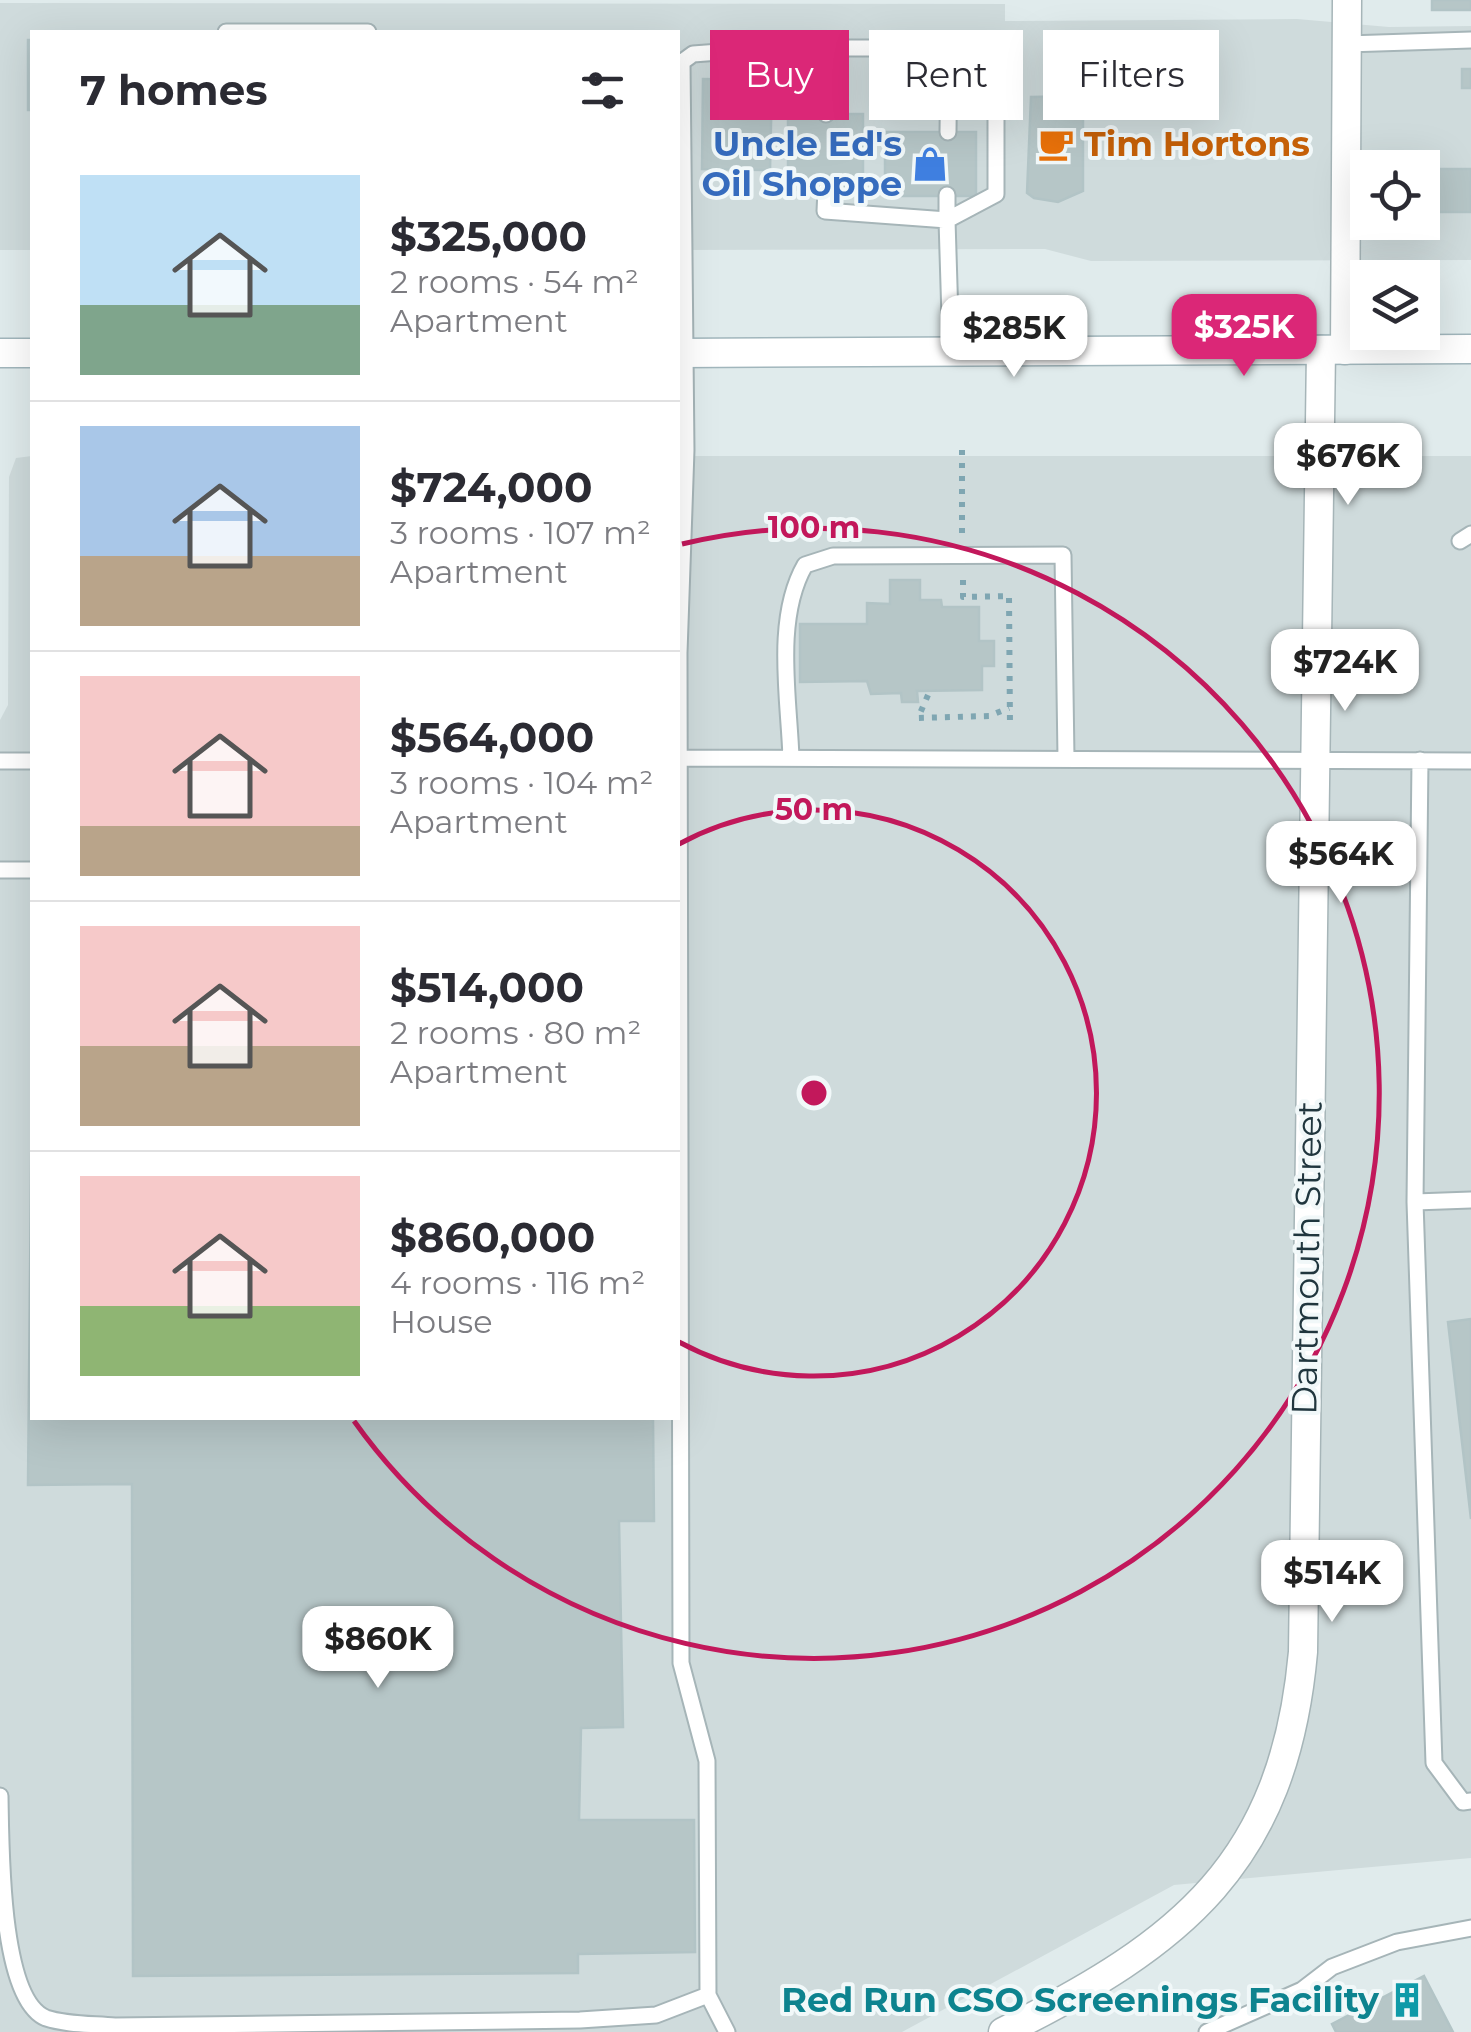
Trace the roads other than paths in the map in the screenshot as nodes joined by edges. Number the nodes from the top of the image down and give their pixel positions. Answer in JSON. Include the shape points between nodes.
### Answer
{"nodes":[{"id":1,"x":1347,"y":0,"type":"edge"},
{"id":2,"x":1471,"y":40,"type":"edge"},
{"id":3,"x":1347,"y":44,"type":"junction"},
{"id":4,"x":710,"y":53,"type":"edge"},
{"id":5,"x":948,"y":120,"type":"edge"},
{"id":6,"x":996,"y":120,"type":"edge"},
{"id":7,"x":948,"y":132,"type":"dead end"},
{"id":8,"x":826,"y":190,"type":"dead end"},
{"id":9,"x":947,"y":195,"type":"dead end"},
{"id":10,"x":947,"y":220,"type":"junction"},
{"id":11,"x":1471,"y":349,"type":"edge"},
{"id":12,"x":1333,"y":350,"type":"junction"},
{"id":13,"x":952,"y":351,"type":"junction"},
{"id":14,"x":0,"y":352,"type":"edge"},
{"id":15,"x":30,"y":353,"type":"edge"},
{"id":16,"x":681,"y":353,"type":"edge"},
{"id":17,"x":680,"y":603,"type":"edge"},
{"id":18,"x":680,"y":758,"type":"edge"},
{"id":19,"x":791,"y":758,"type":"junction"},
{"id":20,"x":1066,"y":758,"type":"junction"},
{"id":21,"x":0,"y":760,"type":"edge"},
{"id":22,"x":30,"y":760,"type":"edge"},
{"id":23,"x":1315,"y":760,"type":"junction"},
{"id":24,"x":1420,"y":760,"type":"junction"},
{"id":25,"x":1471,"y":761,"type":"edge"},
{"id":26,"x":0,"y":870,"type":"edge"},
{"id":27,"x":30,"y":870,"type":"edge"},
{"id":28,"x":1471,"y":1200,"type":"edge"},
{"id":29,"x":1416,"y":1202,"type":"junction"},
{"id":30,"x":680,"y":1265,"type":"edge"},
{"id":31,"x":0,"y":1796,"type":"edge"},
{"id":32,"x":1471,"y":1801,"type":"edge"},
{"id":33,"x":1471,"y":1928,"type":"edge"},
{"id":34,"x":708,"y":1994,"type":"junction"},
{"id":35,"x":727,"y":2032,"type":"edge"},
{"id":36,"x":1004,"y":2032,"type":"edge"},
{"id":37,"x":1207,"y":2032,"type":"edge"}],
"edges":[{"from":1,"to":3,"type":"street","name":"Dartmouth Street"},
{"from":2,"to":3,"type":"lane"},
{"from":3,"to":12,"type":"street","name":"Dartmouth Street"},
{"from":4,"to":16,"type":"lane","via":[[682,62]]},
{"from":5,"to":7,"type":"lane"},
{"from":6,"to":10,"type":"lane","via":[[996,194]]},
{"from":8,"to":10,"type":"lane","via":[[825,211]]},
{"from":9,"to":10,"type":"lane"},
{"from":10,"to":13,"type":"lane"},
{"from":11,"to":12,"type":"street"},
{"from":12,"to":13,"type":"street"},
{"from":12,"to":23,"type":"street","name":"Dartmouth Street"},
{"from":13,"to":16,"type":"street"},
{"from":14,"to":15,"type":"street"},
{"from":16,"to":17,"type":"lane","via":[[686,450]]},
{"from":18,"to":19,"type":"lane"},
{"from":19,"to":20,"type":"lane"},
{"from":19,"to":20,"type":"lane","via":[[788,622],[804,565],[833,556],[1063,555]]},
{"from":20,"to":23,"type":"lane"},
{"from":21,"to":22,"type":"lane"},
{"from":23,"to":24,"type":"lane"},
{"from":23,"to":36,"type":"street","name":"Dartmouth Street","via":[[1303,1652],[1294,1718],[1260,1817],[1197,1908],[1122,1969]]},
{"from":24,"to":25,"type":"lane"},
{"from":24,"to":29,"type":"lane"},
{"from":26,"to":27,"type":"lane"},
{"from":28,"to":29,"type":"lane"},
{"from":29,"to":32,"type":"lane","via":[[1434,1763],[1463,1802]]},
{"from":30,"to":34,"type":"lane","via":[[681,1662],[708,1762]]},
{"from":31,"to":34,"type":"lane","via":[[4,1959],[19,2001],[45,2018],[115,2026],[580,2020],[656,2015]]},
{"from":33,"to":37,"type":"lane","via":[[1396,1942],[1332,1967],[1302,1990]]},
{"from":34,"to":35,"type":"lane"}]}
